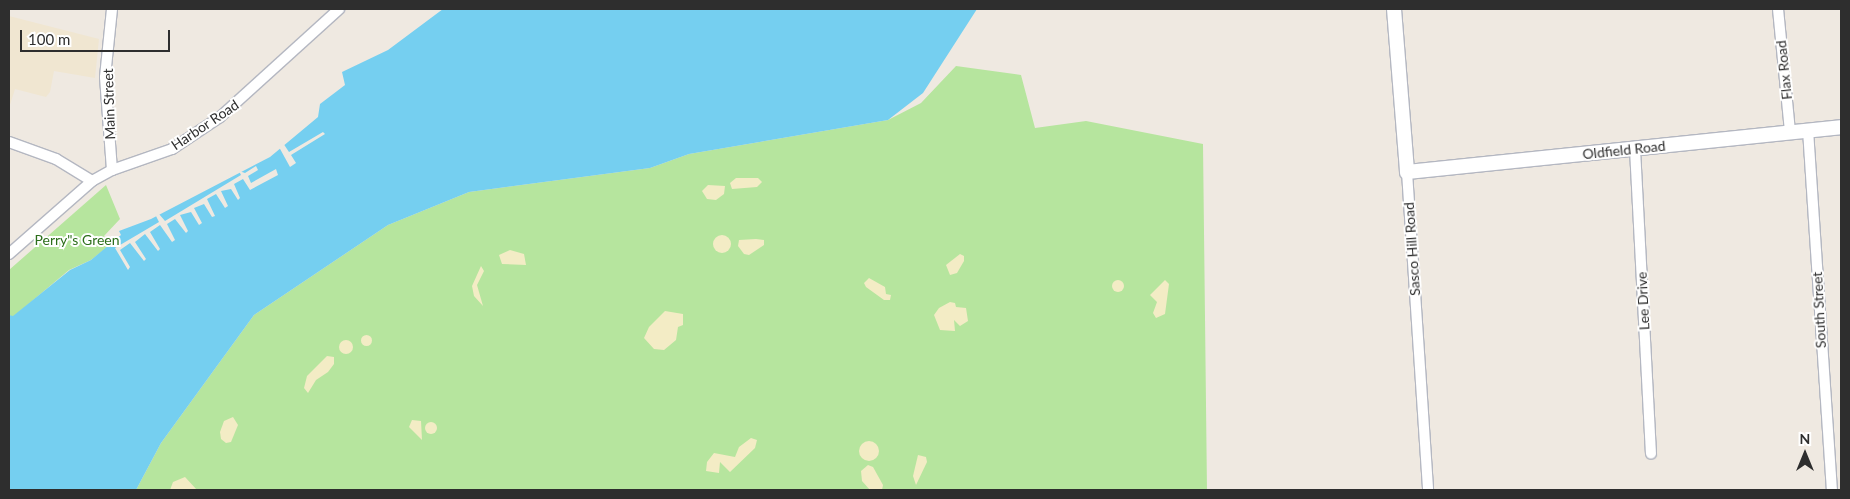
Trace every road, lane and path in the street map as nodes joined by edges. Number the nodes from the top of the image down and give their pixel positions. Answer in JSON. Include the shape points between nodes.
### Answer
{"nodes":[{"id":1,"x":112,"y":9,"type":"edge"},
{"id":2,"x":339,"y":9,"type":"edge"},
{"id":3,"x":1394,"y":9,"type":"edge"},
{"id":4,"x":1778,"y":9,"type":"edge"},
{"id":5,"x":1841,"y":127,"type":"edge"},
{"id":6,"x":1808,"y":130,"type":"junction"},
{"id":7,"x":1790,"y":132,"type":"junction"},
{"id":8,"x":9,"y":142,"type":"edge"},
{"id":9,"x":1635,"y":149,"type":"junction"},
{"id":10,"x":112,"y":170,"type":"junction"},
{"id":11,"x":1407,"y":172,"type":"junction"},
{"id":12,"x":92,"y":181,"type":"junction"},
{"id":13,"x":9,"y":254,"type":"edge"},
{"id":14,"x":1651,"y":454,"type":"dead end"},
{"id":15,"x":1428,"y":490,"type":"edge"},
{"id":16,"x":1832,"y":490,"type":"edge"}],
"edges":[{"from":1,"to":10,"type":"street","name":"Main Street","via":[[105,77]]},
{"from":2,"to":10,"type":"street","name":"Harbor Road","via":[[220,117],[172,149]]},
{"from":3,"to":11,"type":"street","name":"Sasco Hill Road"},
{"from":4,"to":7,"type":"street","name":"Flax Road"},
{"from":5,"to":6,"type":"street","name":"Oldfield Road"},
{"from":6,"to":7,"type":"street","name":"Oldfield Road"},
{"from":6,"to":16,"type":"street","name":"South Street"},
{"from":7,"to":9,"type":"street","name":"Oldfield Road"},
{"from":8,"to":12,"type":"street","via":[[56,159]]},
{"from":9,"to":11,"type":"street","name":"Oldfield Road"},
{"from":9,"to":14,"type":"street","name":"Lee Drive"},
{"from":10,"to":12,"type":"street","name":"Harbor Road"},
{"from":11,"to":15,"type":"street","name":"Sasco Hill Road"},
{"from":12,"to":13,"type":"street","name":"Harbor Road"}]}
